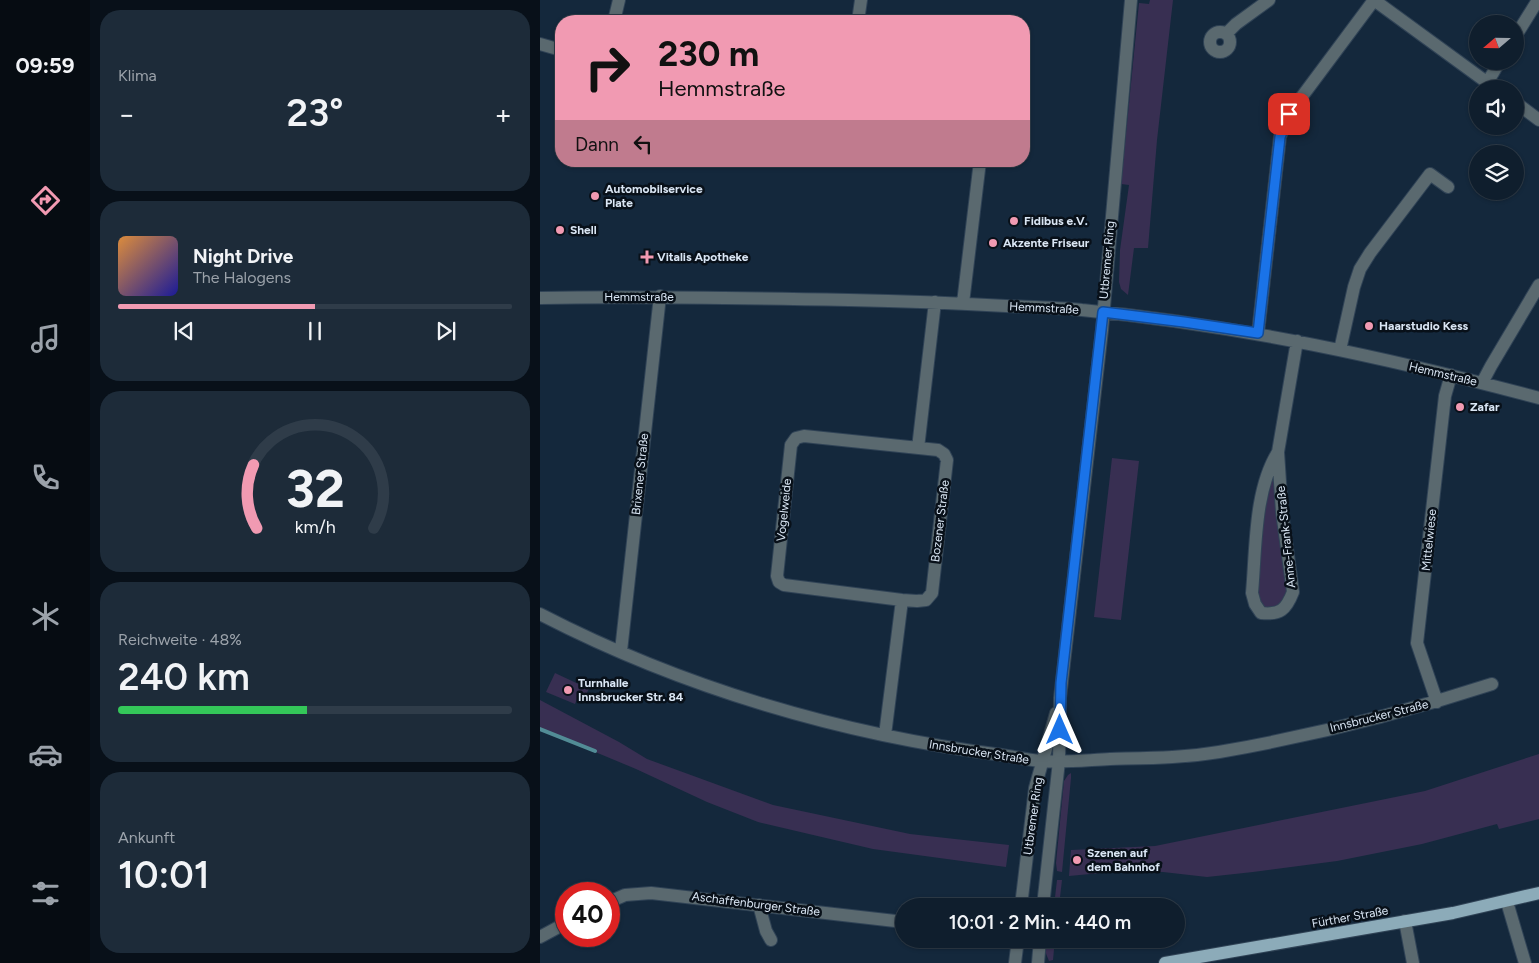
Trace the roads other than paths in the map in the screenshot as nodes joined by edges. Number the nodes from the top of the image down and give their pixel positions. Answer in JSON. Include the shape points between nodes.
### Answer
{"nodes":[{"id":1,"x":620,"y":0,"type":"edge"},
{"id":2,"x":861,"y":0,"type":"edge"},
{"id":3,"x":1131,"y":0,"type":"edge"},
{"id":4,"x":1268,"y":0,"type":"edge"},
{"id":5,"x":1374,"y":0,"type":"edge"},
{"id":6,"x":1538,"y":0,"type":"edge"},
{"id":7,"x":616,"y":15,"type":"edge"},
{"id":8,"x":859,"y":15,"type":"edge"},
{"id":9,"x":1524,"y":23,"type":"edge"},
{"id":10,"x":1226,"y":34,"type":"dead end"},
{"id":11,"x":540,"y":44,"type":"edge"},
{"id":12,"x":555,"y":48,"type":"edge"},
{"id":13,"x":1484,"y":80,"type":"edge"},
{"id":14,"x":1524,"y":109,"type":"edge"},
{"id":15,"x":1539,"y":120,"type":"edge"},
{"id":16,"x":979,"y":167,"type":"edge"},
{"id":17,"x":1448,"y":187,"type":"dead end"},
{"id":18,"x":1539,"y":285,"type":"edge"},
{"id":19,"x":660,"y":296,"type":"junction"},
{"id":20,"x":540,"y":298,"type":"edge"},
{"id":21,"x":935,"y":302,"type":"junction"},
{"id":22,"x":963,"y":303,"type":"junction"},
{"id":23,"x":1103,"y":312,"type":"junction"},
{"id":24,"x":1258,"y":333,"type":"junction"},
{"id":25,"x":1297,"y":340,"type":"junction"},
{"id":26,"x":1340,"y":350,"type":"junction"},
{"id":27,"x":1451,"y":375,"type":"junction"},
{"id":28,"x":1482,"y":383,"type":"junction"},
{"id":29,"x":1539,"y":398,"type":"edge"},
{"id":30,"x":918,"y":448,"type":"junction"},
{"id":31,"x":1278,"y":452,"type":"junction"},
{"id":32,"x":902,"y":600,"type":"junction"},
{"id":33,"x":540,"y":614,"type":"edge"},
{"id":34,"x":621,"y":652,"type":"junction"},
{"id":35,"x":1492,"y":684,"type":"dead end"},
{"id":36,"x":1060,"y":698,"type":"junction"},
{"id":37,"x":1437,"y":702,"type":"junction"},
{"id":38,"x":885,"y":735,"type":"junction"},
{"id":39,"x":1059,"y":761,"type":"junction"},
{"id":40,"x":1042,"y":762,"type":"junction"},
{"id":41,"x":1539,"y":893,"type":"edge"},
{"id":42,"x":620,"y":897,"type":"edge"},
{"id":43,"x":1022,"y":898,"type":"edge"},
{"id":44,"x":1044,"y":898,"type":"edge"},
{"id":45,"x":1507,"y":902,"type":"junction"},
{"id":46,"x":758,"y":905,"type":"junction"},
{"id":47,"x":895,"y":921,"type":"edge"},
{"id":48,"x":1405,"y":921,"type":"junction"},
{"id":49,"x":555,"y":929,"type":"edge"},
{"id":50,"x":540,"y":937,"type":"edge"},
{"id":51,"x":771,"y":940,"type":"dead end"},
{"id":52,"x":1017,"y":948,"type":"edge"},
{"id":53,"x":1039,"y":948,"type":"edge"},
{"id":54,"x":1015,"y":963,"type":"edge"},
{"id":55,"x":1038,"y":963,"type":"edge"},
{"id":56,"x":1165,"y":963,"type":"edge"},
{"id":57,"x":1413,"y":963,"type":"edge"},
{"id":58,"x":1525,"y":963,"type":"edge"}],
"edges":[{"from":1,"to":7,"type":"street"},
{"from":2,"to":8,"type":"street"},
{"from":3,"to":23,"type":"street","name":"Utbremer Ring"},
{"from":4,"to":10,"type":"street"},
{"from":5,"to":13,"type":"street"},
{"from":5,"to":24,"type":"street","via":[[1289,114],[1280,137]]},
{"from":6,"to":9,"type":"street"},
{"from":11,"to":12,"type":"street"},
{"from":14,"to":15,"type":"street"},
{"from":16,"to":22,"type":"street"},
{"from":17,"to":26,"type":"street","via":[[1430,174],[1370,253],[1354,287]]},
{"from":18,"to":28,"type":"street"},
{"from":19,"to":20,"type":"street","name":"Hemmstraße"},
{"from":19,"to":21,"type":"street","name":"Hemmstraße"},
{"from":19,"to":34,"type":"street","name":"Brixener Straße"},
{"from":21,"to":22,"type":"street","name":"Hemmstraße"},
{"from":21,"to":30,"type":"street"},
{"from":22,"to":23,"type":"street","name":"Hemmstraße"},
{"from":23,"to":24,"type":"street","name":"Hemmstraße"},
{"from":23,"to":36,"type":"street","name":"Utbremer Ring"},
{"from":24,"to":25,"type":"street","name":"Hemmstraße"},
{"from":25,"to":26,"type":"street","name":"Hemmstraße"},
{"from":25,"to":31,"type":"street","name":"Anne-Frank-Straße"},
{"from":26,"to":27,"type":"street","name":"Hemmstraße"},
{"from":27,"to":28,"type":"street","name":"Hemmstraße"},
{"from":27,"to":37,"type":"street","name":"Mittelwiese","via":[[1445,396],[1418,643]]},
{"from":28,"to":29,"type":"street","name":"Hemmstraße"},
{"from":30,"to":32,"type":"street","name":"Bozener Straße","via":[[938,450],[948,460],[932,593],[926,600]]},
{"from":30,"to":32,"type":"street","name":"Vogelweide","via":[[804,436],[796,438],[791,445],[777,576],[784,585]]},
{"from":31,"to":31,"type":"street","name":"Anne-Frank-Straße","via":[[1265,479],[1252,593],[1261,613],[1272,614],[1282,611],[1293,592]]},
{"from":32,"to":38,"type":"street"},
{"from":33,"to":34,"type":"street","name":"Innsbrucker Straße"},
{"from":34,"to":38,"type":"street","name":"Innsbrucker Straße","via":[[755,701]]},
{"from":35,"to":37,"type":"street","name":"Innsbrucker Straße"},
{"from":36,"to":39,"type":"street","name":"Utbremer Ring"},
{"from":36,"to":40,"type":"street","name":"Utbremer Ring"},
{"from":37,"to":39,"type":"street","name":"Innsbrucker Straße","via":[[1217,752]]},
{"from":38,"to":40,"type":"street","name":"Innsbrucker Straße"},
{"from":39,"to":40,"type":"street","name":"Innsbrucker Straße"},
{"from":39,"to":44,"type":"street","name":"Utbremer Ring"},
{"from":40,"to":43,"type":"street","name":"Utbremer Ring","via":[[1035,788]]},
{"from":41,"to":45,"type":"main road","name":"Fürther Straße"},
{"from":42,"to":46,"type":"street","name":"Aschaffenburger Straße","via":[[651,893]]},
{"from":45,"to":48,"type":"main road","name":"Fürther Straße"},
{"from":45,"to":58,"type":"street"},
{"from":46,"to":47,"type":"street","name":"Aschaffenburger Straße"},
{"from":46,"to":51,"type":"street"},
{"from":48,"to":56,"type":"main road","name":"Fürther Straße"},
{"from":48,"to":57,"type":"street"},
{"from":49,"to":50,"type":"street"},
{"from":52,"to":54,"type":"street"},
{"from":53,"to":55,"type":"street"}]}
